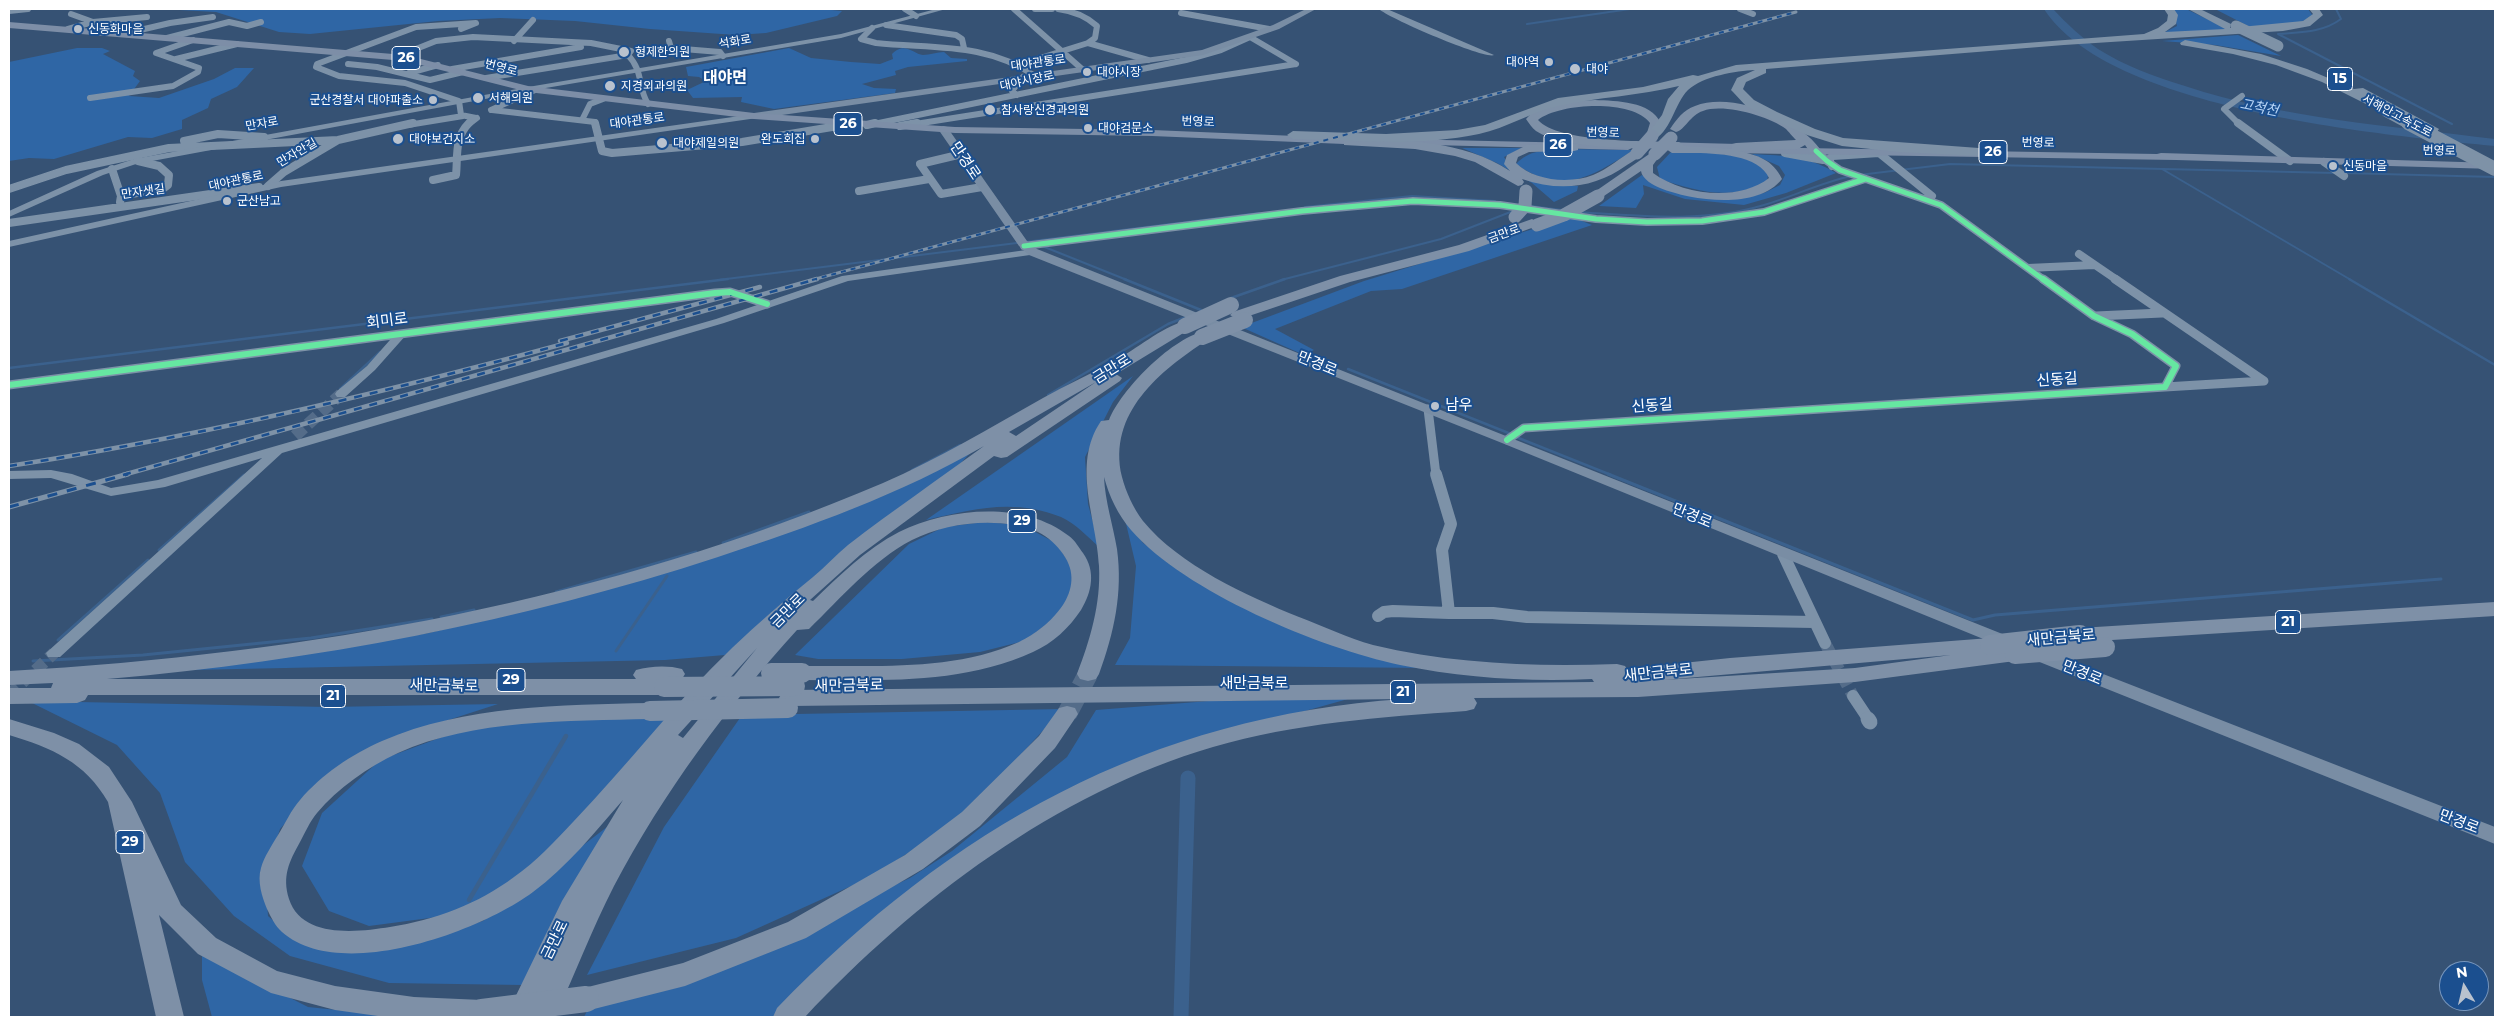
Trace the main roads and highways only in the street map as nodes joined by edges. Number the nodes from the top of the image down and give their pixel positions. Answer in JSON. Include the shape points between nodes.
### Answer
{"nodes":[{"id":1,"x":1304,"y":9,"type":"edge"},
{"id":2,"x":1312,"y":9,"type":"edge"},
{"id":3,"x":2170,"y":9,"type":"edge"},
{"id":4,"x":2193,"y":9,"type":"edge"},
{"id":5,"x":2202,"y":9,"type":"edge"},
{"id":6,"x":2206,"y":9,"type":"edge"},
{"id":7,"x":2314,"y":9,"type":"edge"},
{"id":8,"x":2320,"y":9,"type":"edge"},
{"id":9,"x":9,"y":24,"type":"edge"},
{"id":10,"x":2232,"y":26,"type":"junction"},
{"id":11,"x":1269,"y":29,"type":"junction"},
{"id":12,"x":2123,"y":40,"type":"junction"},
{"id":13,"x":2282,"y":50,"type":"junction"},
{"id":14,"x":1799,"y":64,"type":"junction"},
{"id":15,"x":2370,"y":102,"type":"junction"},
{"id":16,"x":806,"y":109,"type":"junction"},
{"id":17,"x":754,"y":116,"type":"junction"},
{"id":18,"x":1771,"y":117,"type":"junction"},
{"id":19,"x":798,"y":120,"type":"junction"},
{"id":20,"x":943,"y":128,"type":"junction"},
{"id":21,"x":1292,"y":135,"type":"junction"},
{"id":22,"x":1669,"y":139,"type":"junction"},
{"id":23,"x":1348,"y":142,"type":"junction"},
{"id":24,"x":1605,"y":147,"type":"junction"},
{"id":25,"x":1723,"y":147,"type":"junction"},
{"id":26,"x":1815,"y":150,"type":"junction"},
{"id":27,"x":2001,"y":152,"type":"junction"},
{"id":28,"x":1647,"y":154,"type":"junction"},
{"id":29,"x":2172,"y":158,"type":"junction"},
{"id":30,"x":2495,"y":162,"type":"edge"},
{"id":31,"x":2495,"y":167,"type":"edge"},
{"id":32,"x":1588,"y":195,"type":"junction"},
{"id":33,"x":1524,"y":216,"type":"junction"},
{"id":34,"x":1445,"y":245,"type":"joint"},
{"id":35,"x":1238,"y":313,"type":"junction"},
{"id":36,"x":1193,"y":325,"type":"junction"},
{"id":37,"x":1177,"y":352,"type":"junction"},
{"id":38,"x":1117,"y":366,"type":"junction"},
{"id":39,"x":815,"y":585,"type":"junction"},
{"id":40,"x":2495,"y":609,"type":"edge"},
{"id":41,"x":2495,"y":622,"type":"edge"},
{"id":42,"x":2080,"y":636,"type":"joint"},
{"id":43,"x":2106,"y":647,"type":"joint"},
{"id":44,"x":2015,"y":654,"type":"joint"},
{"id":45,"x":1730,"y":665,"type":"junction"},
{"id":46,"x":1088,"y":674,"type":"tunnel mouth"},
{"id":47,"x":9,"y":678,"type":"edge"},
{"id":48,"x":348,"y":685,"type":"joint"},
{"id":49,"x":9,"y":687,"type":"edge"},
{"id":50,"x":1638,"y":689,"type":"junction"},
{"id":51,"x":794,"y":691,"type":"junction"},
{"id":52,"x":661,"y":693,"type":"junction"},
{"id":53,"x":9,"y":696,"type":"edge"},
{"id":54,"x":1068,"y":714,"type":"tunnel mouth"},
{"id":55,"x":9,"y":727,"type":"edge"},
{"id":56,"x":697,"y":736,"type":"junction"},
{"id":57,"x":120,"y":802,"type":"junction"},
{"id":58,"x":2495,"y":836,"type":"edge"},
{"id":59,"x":586,"y":999,"type":"joint"},
{"id":60,"x":170,"y":1017,"type":"edge"},
{"id":61,"x":519,"y":1017,"type":"edge"},
{"id":62,"x":540,"y":1017,"type":"edge"},
{"id":63,"x":787,"y":1017,"type":"edge"}],
"edges":[{"from":1,"to":11,"type":"main road","name":"대야관통로"},
{"from":2,"to":11,"type":"main road","name":"대야관통로"},
{"from":3,"to":12,"type":"highway","via":[[2173,19],[2166,28]]},
{"from":4,"to":10,"type":"highway","name":"서해안고속도로","number":"15"},
{"from":5,"to":10,"type":"highway","name":"서해안고속도로","number":"15"},
{"from":6,"to":10,"type":"highway"},
{"from":7,"to":12,"type":"highway","via":[[2318,15],[2314,20],[2289,27]]},
{"from":8,"to":12,"type":"highway","via":[[2324,15],[2322,20],[2303,27]]},
{"from":9,"to":17,"type":"main road","name":"번영로","number":"26","via":[[237,44],[347,59],[400,57],[532,89]]},
{"from":10,"to":13,"type":"highway","name":"서해안고속도로","number":"15"},
{"from":11,"to":16,"type":"main road","name":"대야관통로","via":[[1210,50]]},
{"from":12,"to":14,"type":"highway"},
{"from":12,"to":15,"type":"highway","via":[[2185,43],[2253,55],[2301,70]]},
{"from":13,"to":15,"type":"highway","name":"서해안고속도로","number":"15"},
{"from":13,"to":30,"type":"highway","name":"서해안고속도로","number":"15"},
{"from":14,"to":21,"type":"highway","via":[[1734,67],[1663,87],[1556,103],[1496,126],[1457,134]]},
{"from":14,"to":22,"type":"highway","via":[[1724,75],[1700,84],[1682,103]]},
{"from":14,"to":22,"type":"highway","via":[[1736,68],[1714,73],[1685,86],[1674,99],[1668,116]]},
{"from":14,"to":27,"type":"highway","via":[[1753,74],[1741,80],[1737,90],[1744,99],[1765,111],[1842,142]]},
{"from":15,"to":31,"type":"highway","name":"서해안고속도로","number":"15","bridge":true},
{"from":16,"to":17,"type":"main road","name":"대야관통로"},
{"from":16,"to":19,"type":"main road","via":[[793,116]]},
{"from":17,"to":19,"type":"main road","name":"번영로","number":"26"},
{"from":18,"to":22,"type":"highway","via":[[1736,107],[1711,106],[1689,113]]},
{"from":18,"to":25,"type":"highway","via":[[1800,136],[1801,144]]},
{"from":18,"to":26,"type":"highway","via":[[1803,136]]},
{"from":19,"to":20,"type":"main road","name":"번영로","number":"26"},
{"from":20,"to":21,"type":"main road","name":"번영로","number":"26"},
{"from":20,"to":23,"type":"main road","name":"번영로","number":"26"},
{"from":20,"to":36,"type":"main road","name":"만경로","via":[[982,187],[1029,245]]},
{"from":21,"to":22,"type":"main road","name":"번영로","number":"26"},
{"from":22,"to":22,"type":"highway","via":[[1566,138],[1543,131],[1532,118],[1547,109],[1570,104],[1620,106],[1642,111],[1653,118],[1655,125]]},
{"from":22,"to":24,"type":"main road","name":"번영로","number":"26"},
{"from":22,"to":25,"type":"main road","name":"번영로","number":"26"},
{"from":22,"to":26,"type":"main road","name":"번영로","number":"26"},
{"from":22,"to":28,"type":"highway","bridge":true},
{"from":22,"to":28,"type":"highway","name":"금만로","bridge":true},
{"from":22,"to":28,"type":"highway","via":[[1694,150],[1757,159],[1775,172],[1776,179],[1765,188],[1744,194],[1723,196],[1686,192],[1658,183],[1647,174]]},
{"from":23,"to":24,"type":"main road","name":"번영로","number":"26"},
{"from":23,"to":33,"type":"highway","bridge":true,"via":[[1426,145],[1457,151],[1502,170],[1522,185],[1528,200]]},
{"from":24,"to":28,"type":"highway","via":[[1527,149],[1513,155],[1510,164],[1535,179],[1578,182],[1599,177]]},
{"from":25,"to":26,"type":"main road","name":"번영로","number":"26"},
{"from":26,"to":27,"type":"main road","name":"번영로","number":"26"},
{"from":26,"to":29,"type":"main road","name":"번영로","number":"26"},
{"from":27,"to":29,"type":"main road","name":"번영로","number":"26"},
{"from":28,"to":32,"type":"highway"},
{"from":28,"to":32,"type":"highway","name":"금만로","via":[[1616,171]]},
{"from":29,"to":31,"type":"main road","name":"번영로","number":"26","via":[[2328,165]]},
{"from":32,"to":33,"type":"highway","name":"금만로"},
{"from":32,"to":33,"type":"highway","bridge":true,"via":[[1564,215]]},
{"from":33,"to":34,"type":"highway"},
{"from":33,"to":35,"type":"highway","via":[[1464,248],[1345,279]]},
{"from":34,"to":35,"type":"highway","via":[[1270,290]]},
{"from":35,"to":36,"type":"highway","bridge":true},
{"from":35,"to":36,"type":"highway","bridge":true},
{"from":36,"to":37,"type":"highway"},
{"from":36,"to":38,"type":"highway","name":"금만로"},
{"from":36,"to":56,"type":"highway","name":"금만로","via":[[1036,429],[870,548],[808,605],[764,652]]},
{"from":36,"to":58,"type":"main road","name":"만경로","via":[[1511,437],[1784,554]]},
{"from":37,"to":45,"type":"highway","via":[[1128,401],[1115,425],[1112,474],[1123,504],[1145,535],[1190,569],[1278,617],[1369,650],[1462,669],[1557,674]]},
{"from":37,"to":46,"type":"highway","via":[[1131,390],[1113,413],[1100,438],[1094,462],[1095,485],[1109,564],[1108,612]]},
{"from":38,"to":39,"type":"highway","name":"금만로","via":[[1018,430],[949,480],[853,551]]},
{"from":38,"to":47,"type":"highway","via":[[1076,385],[922,471],[749,540],[628,578],[488,615],[344,644],[228,662]]},
{"from":39,"to":52,"type":"highway","via":[[728,664],[556,856],[510,894],[476,913],[438,928],[361,943],[314,938],[290,923],[276,900],[273,870],[287,838],[308,808],[328,788],[367,759],[408,739],[474,722]]},
{"from":39,"to":61,"type":"highway","name":"금만로","via":[[776,622],[669,748],[596,863],[564,921]]},
{"from":40,"to":42,"type":"highway","name":"새만금북로","number":"21"},
{"from":41,"to":43,"type":"highway","name":"새만금북로","number":"21"},
{"from":42,"to":45,"type":"highway","name":"새만금북로","number":"21","bridge":true},
{"from":43,"to":44,"type":"highway","name":"새만금북로","number":"21","bridge":true},
{"from":44,"to":50,"type":"highway","name":"새만금북로","number":"21","via":[[1855,675]]},
{"from":45,"to":51,"type":"highway","name":"새만금북로","number":"21","via":[[1566,683]]},
{"from":48,"to":49,"type":"highway","name":"새만금북로","number":"21"},
{"from":48,"to":52,"type":"highway","name":"새만금북로","number":"21"},
{"from":50,"to":51,"type":"highway","name":"새만금북로","number":"21","via":[[1181,694],[982,705]]},
{"from":50,"to":63,"type":"highway","via":[[1306,718],[1202,742],[1119,774],[1046,810],[970,857],[912,899],[824,975]]},
{"from":51,"to":52,"type":"highway","bridge":true},
{"from":51,"to":52,"type":"highway","number":"29","bridge":true},
{"from":51,"to":56,"type":"highway","number":"29","via":[[896,671],[976,662],[1026,647],[1059,626],[1072,610],[1082,580],[1073,551],[1061,539],[1028,522],[982,518],[958,520],[930,526],[907,536],[862,566]]},
{"from":52,"to":53,"type":"highway","name":"새만금북로","number":"21"},
{"from":54,"to":59,"type":"highway","via":[[1047,742],[971,819],[914,862],[797,930],[685,974]]},
{"from":55,"to":57,"type":"highway","number":"29","via":[[40,736],[70,750],[100,771]]},
{"from":56,"to":62,"type":"highway","name":"금만로","number":"29","via":[[648,806],[605,882],[566,956]]},
{"from":57,"to":59,"type":"highway","bridge":true,"via":[[171,912],[207,946],[271,981],[335,998],[414,1009],[482,1012]]},
{"from":57,"to":60,"type":"highway","number":"29"}]}
